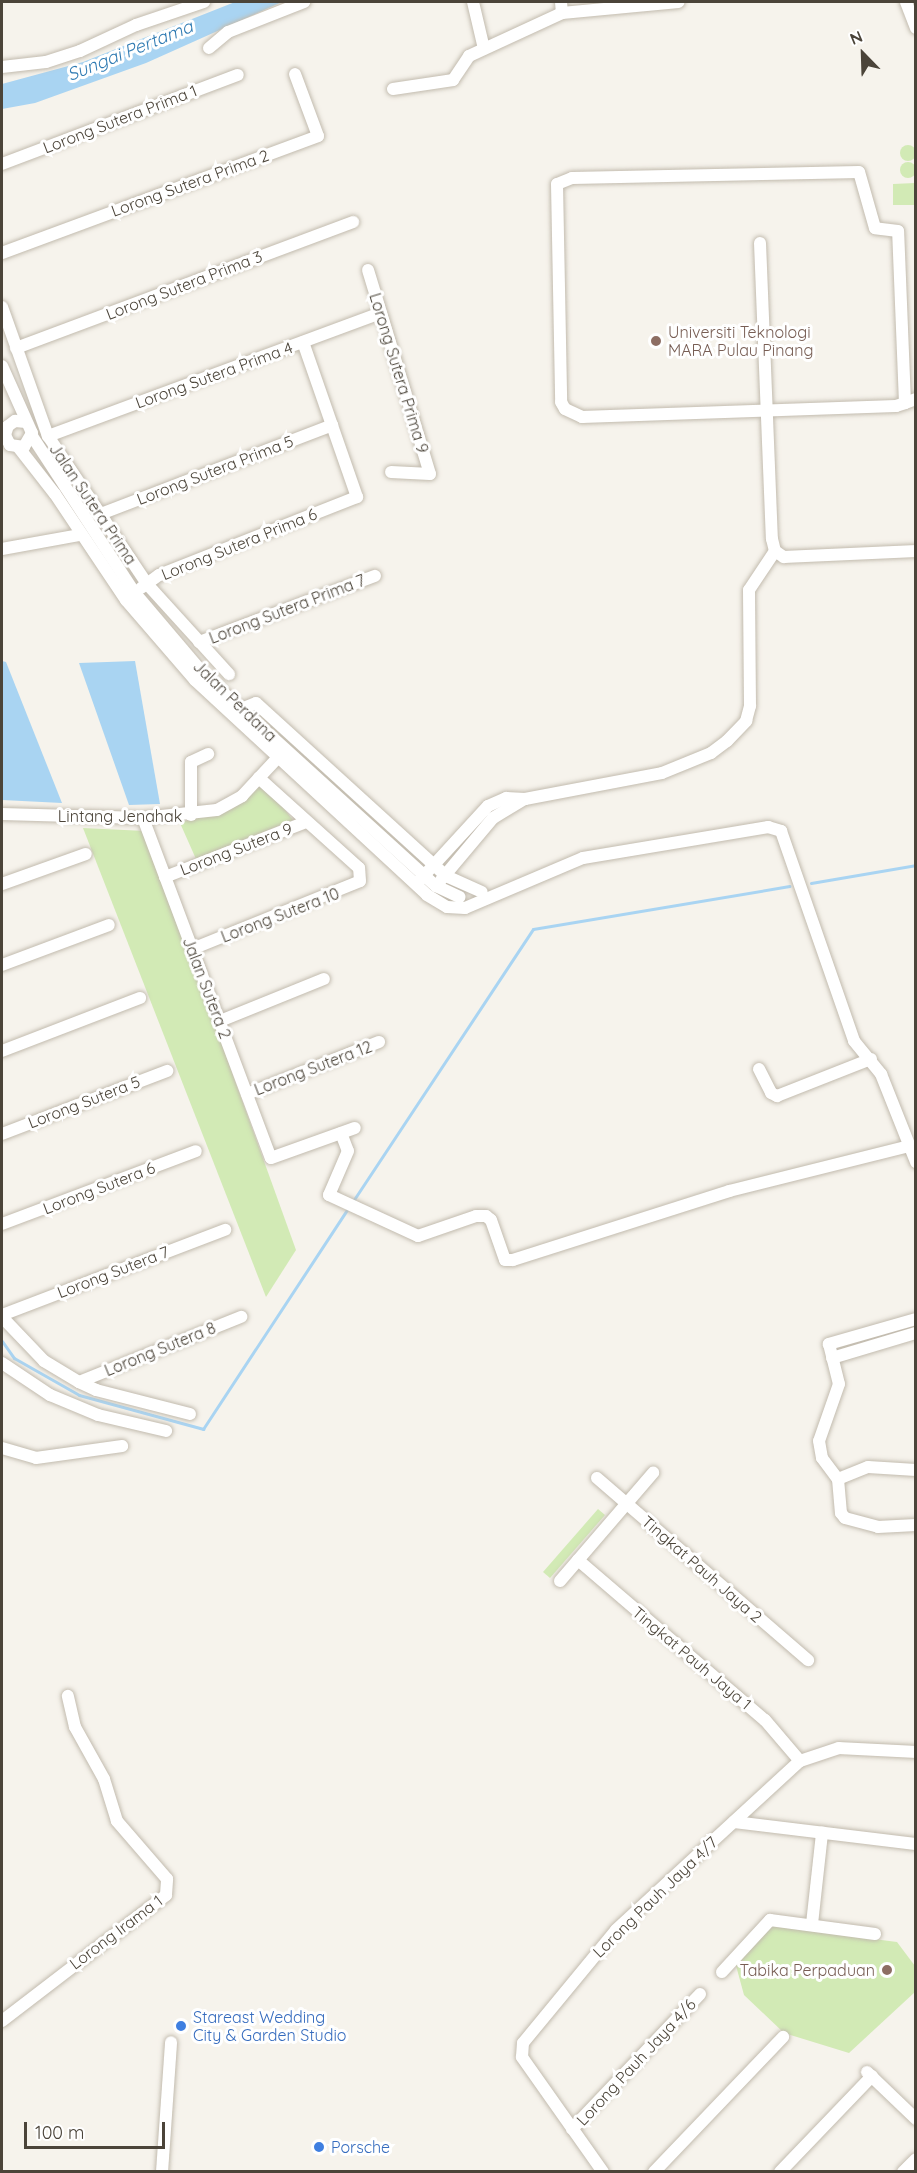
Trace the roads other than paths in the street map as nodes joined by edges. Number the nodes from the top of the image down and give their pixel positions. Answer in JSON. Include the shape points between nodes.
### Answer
{"nodes":[{"id":1,"x":204,"y":2,"type":"edge"},
{"id":2,"x":304,"y":2,"type":"edge"},
{"id":3,"x":473,"y":2,"type":"edge"},
{"id":4,"x":678,"y":2,"type":"edge"},
{"id":5,"x":906,"y":2,"type":"edge"},
{"id":6,"x":562,"y":7,"type":"edge"},
{"id":7,"x":915,"y":28,"type":"edge"},
{"id":8,"x":209,"y":48,"type":"dead end"},
{"id":9,"x":484,"y":49,"type":"junction"},
{"id":10,"x":2,"y":68,"type":"edge"},
{"id":11,"x":295,"y":74,"type":"dead end"},
{"id":12,"x":238,"y":75,"type":"dead end"},
{"id":13,"x":393,"y":89,"type":"dead end"},
{"id":14,"x":2,"y":164,"type":"edge"},
{"id":15,"x":353,"y":222,"type":"dead end"},
{"id":16,"x":760,"y":243,"type":"dead end"},
{"id":17,"x":2,"y":254,"type":"edge"},
{"id":18,"x":368,"y":270,"type":"dead end"},
{"id":19,"x":2,"y":307,"type":"edge"},
{"id":20,"x":380,"y":313,"type":"junction"},
{"id":21,"x":303,"y":342,"type":"junction"},
{"id":22,"x":16,"y":348,"type":"junction"},
{"id":23,"x":2,"y":366,"type":"edge"},
{"id":24,"x":9,"y":389,"type":"junction"},
{"id":25,"x":910,"y":401,"type":"edge"},
{"id":26,"x":767,"y":410,"type":"junction"},
{"id":27,"x":26,"y":422,"type":"junction"},
{"id":28,"x":332,"y":425,"type":"junction"},
{"id":29,"x":32,"y":436,"type":"junction"},
{"id":30,"x":48,"y":436,"type":"junction"},
{"id":31,"x":8,"y":439,"type":"edge"},
{"id":32,"x":391,"y":472,"type":"dead end"},
{"id":33,"x":98,"y":515,"type":"junction"},
{"id":34,"x":79,"y":535,"type":"junction"},
{"id":35,"x":2,"y":549,"type":"edge"},
{"id":36,"x":775,"y":550,"type":"junction"},
{"id":37,"x":915,"y":551,"type":"edge"},
{"id":38,"x":375,"y":576,"type":"dead end"},
{"id":39,"x":147,"y":584,"type":"junction"},
{"id":40,"x":130,"y":596,"type":"junction"},
{"id":41,"x":199,"y":642,"type":"junction"},
{"id":42,"x":229,"y":674,"type":"dead end"},
{"id":43,"x":241,"y":709,"type":"junction"},
{"id":44,"x":281,"y":753,"type":"junction"},
{"id":45,"x":208,"y":754,"type":"dead end"},
{"id":46,"x":259,"y":778,"type":"junction"},
{"id":47,"x":525,"y":799,"type":"junction"},
{"id":48,"x":2,"y":814,"type":"edge"},
{"id":49,"x":191,"y":815,"type":"junction"},
{"id":50,"x":143,"y":818,"type":"junction"},
{"id":51,"x":306,"y":822,"type":"junction"},
{"id":52,"x":86,"y":854,"type":"dead end"},
{"id":53,"x":435,"y":866,"type":"junction"},
{"id":54,"x":446,"y":876,"type":"junction"},
{"id":55,"x":165,"y":877,"type":"junction"},
{"id":56,"x":421,"y":880,"type":"junction"},
{"id":57,"x":2,"y":884,"type":"edge"},
{"id":58,"x":432,"y":890,"type":"junction"},
{"id":59,"x":482,"y":892,"type":"dead end"},
{"id":60,"x":460,"y":897,"type":"dead end"},
{"id":61,"x":109,"y":925,"type":"dead end"},
{"id":62,"x":192,"y":949,"type":"junction"},
{"id":63,"x":2,"y":965,"type":"edge"},
{"id":64,"x":324,"y":979,"type":"dead end"},
{"id":65,"x":140,"y":998,"type":"dead end"},
{"id":66,"x":220,"y":1021,"type":"junction"},
{"id":67,"x":379,"y":1042,"type":"dead end"},
{"id":68,"x":2,"y":1051,"type":"edge"},
{"id":69,"x":871,"y":1059,"type":"junction"},
{"id":70,"x":759,"y":1069,"type":"dead end"},
{"id":71,"x":167,"y":1071,"type":"dead end"},
{"id":72,"x":247,"y":1094,"type":"junction"},
{"id":73,"x":355,"y":1128,"type":"dead end"},
{"id":74,"x":341,"y":1133,"type":"junction"},
{"id":75,"x":2,"y":1134,"type":"edge"},
{"id":76,"x":909,"y":1146,"type":"junction"},
{"id":77,"x":196,"y":1151,"type":"dead end"},
{"id":78,"x":915,"y":1162,"type":"edge"},
{"id":79,"x":2,"y":1224,"type":"edge"},
{"id":80,"x":225,"y":1230,"type":"dead end"},
{"id":81,"x":2,"y":1316,"type":"edge"},
{"id":82,"x":241,"y":1317,"type":"dead end"},
{"id":83,"x":915,"y":1319,"type":"edge"},
{"id":84,"x":915,"y":1333,"type":"edge"},
{"id":85,"x":832,"y":1358,"type":"junction"},
{"id":86,"x":2,"y":1363,"type":"edge"},
{"id":87,"x":79,"y":1382,"type":"junction"},
{"id":88,"x":190,"y":1413,"type":"dead end"},
{"id":89,"x":166,"y":1431,"type":"dead end"},
{"id":90,"x":122,"y":1446,"type":"dead end"},
{"id":91,"x":2,"y":1448,"type":"edge"},
{"id":92,"x":915,"y":1470,"type":"edge"},
{"id":93,"x":653,"y":1473,"type":"dead end"},
{"id":94,"x":597,"y":1478,"type":"dead end"},
{"id":95,"x":838,"y":1479,"type":"junction"},
{"id":96,"x":627,"y":1504,"type":"junction"},
{"id":97,"x":915,"y":1526,"type":"edge"},
{"id":98,"x":578,"y":1560,"type":"junction"},
{"id":99,"x":560,"y":1581,"type":"dead end"},
{"id":100,"x":808,"y":1660,"type":"dead end"},
{"id":101,"x":68,"y":1696,"type":"dead end"},
{"id":102,"x":915,"y":1752,"type":"edge"},
{"id":103,"x":800,"y":1761,"type":"junction"},
{"id":104,"x":734,"y":1822,"type":"junction"},
{"id":105,"x":822,"y":1833,"type":"junction"},
{"id":106,"x":915,"y":1844,"type":"edge"},
{"id":107,"x":812,"y":1924,"type":"junction"},
{"id":108,"x":875,"y":1934,"type":"dead end"},
{"id":109,"x":722,"y":1972,"type":"dead end"},
{"id":110,"x":700,"y":1994,"type":"dead end"},
{"id":111,"x":2,"y":2020,"type":"edge"},
{"id":112,"x":783,"y":2037,"type":"dead end"},
{"id":113,"x":171,"y":2042,"type":"dead end"},
{"id":114,"x":915,"y":2119,"type":"edge"},
{"id":115,"x":572,"y":2129,"type":"junction"},
{"id":116,"x":915,"y":2159,"type":"edge"},
{"id":117,"x":162,"y":2172,"type":"edge"},
{"id":118,"x":603,"y":2172,"type":"edge"},
{"id":119,"x":654,"y":2172,"type":"edge"},
{"id":120,"x":780,"y":2172,"type":"edge"},
{"id":121,"x":903,"y":2172,"type":"edge"}],
"edges":[{"from":1,"to":10,"type":"street","via":[[80,51],[46,62]]},
{"from":2,"to":8,"type":"street","via":[[228,32]]},
{"from":3,"to":9,"type":"street"},
{"from":4,"to":6,"type":"street"},
{"from":5,"to":7,"type":"street"},
{"from":6,"to":9,"type":"street"},
{"from":9,"to":13,"type":"street","via":[[463,61],[453,80]]},
{"from":11,"to":17,"type":"street","name":"Lorong Sutera Prima 2","via":[[318,136]]},
{"from":12,"to":14,"type":"street","name":"Lorong Sutera Prima 1"},
{"from":15,"to":22,"type":"street","name":"Lorong Sutera Prima 3"},
{"from":16,"to":26,"type":"street"},
{"from":18,"to":20,"type":"street","name":"Lorong Sutera Prima 9"},
{"from":19,"to":22,"type":"street","name":"Jalan Sutera Prima"},
{"from":20,"to":21,"type":"street","name":"Lorong Sutera Prima 4"},
{"from":20,"to":32,"type":"street","name":"Lorong Sutera Prima 9","via":[[430,474]]},
{"from":21,"to":28,"type":"street"},
{"from":21,"to":30,"type":"street","name":"Lorong Sutera Prima 4"},
{"from":22,"to":30,"type":"street","name":"Jalan Sutera Prima"},
{"from":23,"to":24,"type":"street"},
{"from":24,"to":27,"type":"street"},
{"from":24,"to":31,"type":"street"},
{"from":25,"to":26,"type":"street"},
{"from":25,"to":26,"type":"street","via":[[898,231],[875,228],[859,172],[572,178],[557,184],[561,402],[565,409],[582,417]]},
{"from":26,"to":36,"type":"street"},
{"from":27,"to":29,"type":"street","name":"Jalan Perdana"},
{"from":27,"to":31,"type":"street"},
{"from":28,"to":33,"type":"street","name":"Lorong Sutera Prima 5"},
{"from":28,"to":39,"type":"street","name":"Lorong Sutera Prima 6","via":[[357,497],[159,575]]},
{"from":29,"to":31,"type":"street","via":[[27,445]]},
{"from":29,"to":40,"type":"street","name":"Jalan Perdana"},
{"from":30,"to":33,"type":"street","name":"Jalan Sutera Prima"},
{"from":31,"to":34,"type":"street","name":"Jalan Perdana","via":[[55,494]]},
{"from":33,"to":39,"type":"street","name":"Jalan Sutera Prima"},
{"from":34,"to":35,"type":"street"},
{"from":34,"to":40,"type":"street","name":"Jalan Perdana"},
{"from":36,"to":37,"type":"street","via":[[784,557]]},
{"from":36,"to":47,"type":"street","via":[[749,590],[750,706],[738,731],[711,753],[662,773]]},
{"from":38,"to":41,"type":"street","name":"Lorong Sutera Prima 7"},
{"from":39,"to":40,"type":"street","name":"Lorong Sutera Prima 6"},
{"from":39,"to":41,"type":"street","name":"Jalan Sutera Prima"},
{"from":40,"to":43,"type":"street","name":"Jalan Perdana"},
{"from":40,"to":44,"type":"street","name":"Jalan Perdana","via":[[195,680]]},
{"from":41,"to":42,"type":"street","name":"Jalan Sutera Prima"},
{"from":43,"to":44,"type":"street","name":"Jalan Perdana"},
{"from":43,"to":53,"type":"street","via":[[256,703]]},
{"from":44,"to":46,"type":"street","name":"Lintang Jenahak"},
{"from":44,"to":56,"type":"street","name":"Jalan Perdana"},
{"from":45,"to":49,"type":"street","via":[[191,762]]},
{"from":46,"to":49,"type":"street","name":"Lintang Jenahak","via":[[242,796],[217,810]]},
{"from":46,"to":51,"type":"street"},
{"from":47,"to":53,"type":"street","via":[[507,798],[488,806]]},
{"from":47,"to":54,"type":"street","via":[[493,818]]},
{"from":48,"to":50,"type":"street","name":"Lintang Jenahak"},
{"from":49,"to":50,"type":"street","name":"Lintang Jenahak"},
{"from":50,"to":55,"type":"street","name":"Jalan Sutera 2"},
{"from":51,"to":55,"type":"street","name":"Lorong Sutera 9"},
{"from":51,"to":62,"type":"street","name":"Lorong Sutera 10","via":[[362,874],[360,881]]},
{"from":52,"to":57,"type":"street"},
{"from":53,"to":54,"type":"street"},
{"from":53,"to":56,"type":"street"},
{"from":54,"to":58,"type":"street"},
{"from":54,"to":59,"type":"street"},
{"from":55,"to":62,"type":"street","name":"Jalan Sutera 2"},
{"from":56,"to":58,"type":"street","name":"Jalan Perdana"},
{"from":58,"to":60,"type":"street","name":"Jalan Perdana"},
{"from":58,"to":69,"type":"street","via":[[459,910],[583,858],[776,828],[786,838],[794,858],[854,1041]]},
{"from":61,"to":63,"type":"street"},
{"from":62,"to":66,"type":"street","name":"Jalan Sutera 2"},
{"from":64,"to":66,"type":"street"},
{"from":65,"to":68,"type":"street"},
{"from":66,"to":72,"type":"street","name":"Jalan Sutera 2"},
{"from":67,"to":72,"type":"street","name":"Lorong Sutera 12"},
{"from":69,"to":70,"type":"street","via":[[777,1096],[771,1094]]},
{"from":69,"to":76,"type":"street","via":[[881,1074]]},
{"from":71,"to":75,"type":"street","name":"Lorong Sutera 5"},
{"from":72,"to":74,"type":"street","name":"Jalan Sutera 2","via":[[272,1158]]},
{"from":73,"to":74,"type":"street"},
{"from":74,"to":76,"type":"street","via":[[348,1151],[338,1178],[328,1191],[332,1196],[418,1236],[486,1216],[491,1220],[505,1260],[729,1191]]},
{"from":76,"to":78,"type":"street"},
{"from":77,"to":79,"type":"street","name":"Lorong Sutera 6"},
{"from":80,"to":81,"type":"street","name":"Lorong Sutera 7"},
{"from":81,"to":87,"type":"street","via":[[45,1361]]},
{"from":82,"to":87,"type":"street","name":"Lorong Sutera 8"},
{"from":83,"to":85,"type":"street","via":[[830,1344]]},
{"from":84,"to":85,"type":"street"},
{"from":85,"to":95,"type":"street","via":[[838,1392],[819,1441],[822,1458]]},
{"from":86,"to":89,"type":"street","via":[[50,1395],[98,1415]]},
{"from":87,"to":88,"type":"street","via":[[96,1390]]},
{"from":90,"to":91,"type":"street","via":[[36,1458]]},
{"from":92,"to":95,"type":"street","via":[[868,1467]]},
{"from":93,"to":96,"type":"street"},
{"from":94,"to":96,"type":"street","name":"Tingkat Pauh Jaya 2"},
{"from":95,"to":97,"type":"street","via":[[841,1514],[845,1518],[878,1527]]},
{"from":96,"to":98,"type":"street"},
{"from":96,"to":100,"type":"street","name":"Tingkat Pauh Jaya 2"},
{"from":98,"to":99,"type":"street"},
{"from":98,"to":103,"type":"street","name":"Tingkat Pauh Jaya 1","via":[[765,1720]]},
{"from":101,"to":111,"type":"street","name":"Lorong Irama 1","via":[[75,1727],[110,1795],[117,1821],[167,1879],[166,1895]]},
{"from":102,"to":103,"type":"street","name":"Lorong Pauh Jaya 4/7","via":[[839,1748]]},
{"from":103,"to":104,"type":"street","name":"Lorong Pauh Jaya 4/7"},
{"from":104,"to":105,"type":"street"},
{"from":104,"to":115,"type":"street","name":"Lorong Pauh Jaya 4/7","via":[[616,1930],[523,2043],[522,2058]]},
{"from":105,"to":106,"type":"street"},
{"from":105,"to":107,"type":"street"},
{"from":107,"to":108,"type":"street"},
{"from":107,"to":109,"type":"street","via":[[770,1920]]},
{"from":110,"to":115,"type":"street","name":"Lorong Pauh Jaya 4/6"},
{"from":112,"to":119,"type":"street"},
{"from":113,"to":117,"type":"street"},
{"from":114,"to":120,"type":"street","via":[[869,2074]]},
{"from":115,"to":118,"type":"street","name":"Lorong Pauh Jaya 4/7"},
{"from":116,"to":121,"type":"street"}]}
